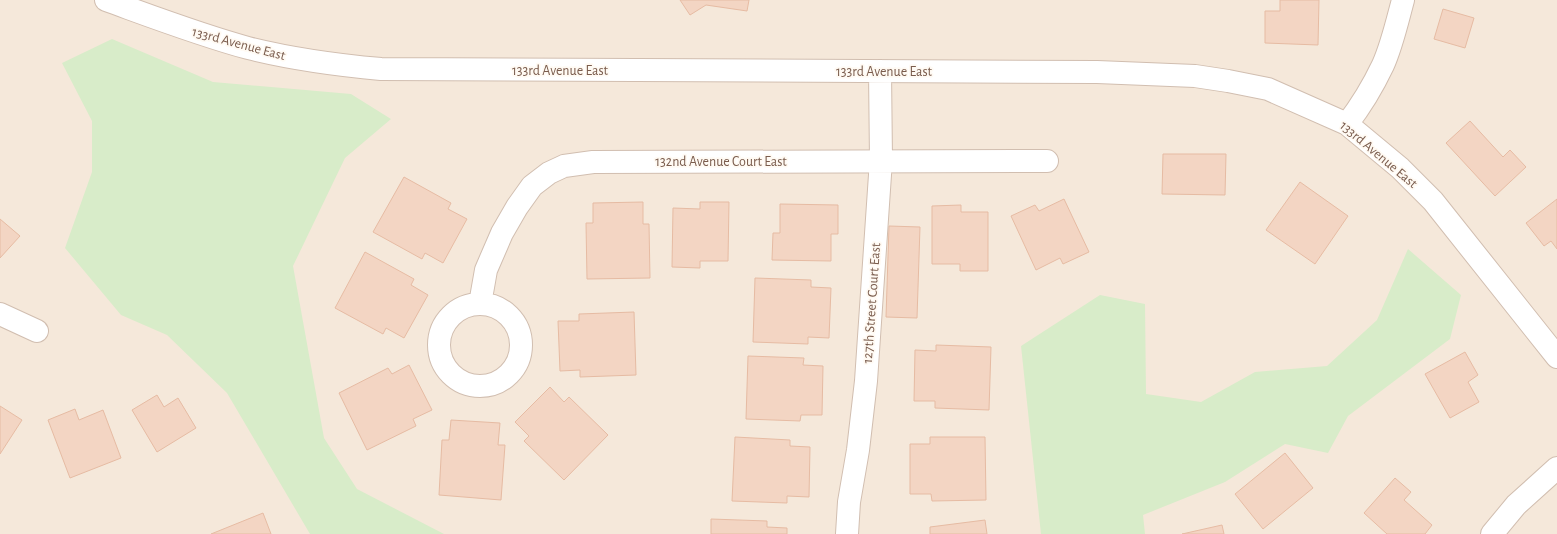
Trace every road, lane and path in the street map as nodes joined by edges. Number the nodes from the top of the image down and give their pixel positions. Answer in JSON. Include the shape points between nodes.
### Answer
{"nodes":[{"id":1,"x":106,"y":0,"type":"edge"},
{"id":2,"x":1403,"y":0,"type":"edge"},
{"id":3,"x":880,"y":71,"type":"junction"},
{"id":4,"x":1347,"y":124,"type":"junction"},
{"id":5,"x":881,"y":160,"type":"junction"},
{"id":6,"x":1047,"y":161,"type":"dead end"},
{"id":7,"x":480,"y":304,"type":"dead end"},
{"id":8,"x":0,"y":314,"type":"edge"},
{"id":9,"x":37,"y":331,"type":"dead end"},
{"id":10,"x":1557,"y":357,"type":"edge"},
{"id":11,"x":1557,"y":468,"type":"edge"},
{"id":12,"x":846,"y":534,"type":"edge"},
{"id":13,"x":1492,"y":534,"type":"edge"}],
"edges":[{"from":1,"to":3,"type":"street","name":"133rd Avenue East","via":[[247,47],[352,66],[389,69]]},
{"from":2,"to":4,"type":"street","via":[[1383,65],[1364,101]]},
{"from":3,"to":4,"type":"street","name":"133rd Avenue East","via":[[1097,72],[1196,76],[1268,89]]},
{"from":3,"to":5,"type":"street","name":"127th Street Court East"},
{"from":4,"to":10,"type":"street","name":"133rd Avenue East","via":[[1400,168],[1433,201]]},
{"from":5,"to":6,"type":"street","name":"132nd Avenue Court East"},
{"from":5,"to":7,"type":"street","name":"132nd Avenue Court East","via":[[593,162],[564,166],[549,173],[532,186],[517,207],[486,270]]},
{"from":5,"to":12,"type":"street","name":"127th Street Court East","via":[[866,380]]},
{"from":8,"to":9,"type":"street"},
{"from":11,"to":13,"type":"street","via":[[1516,505]]}]}
